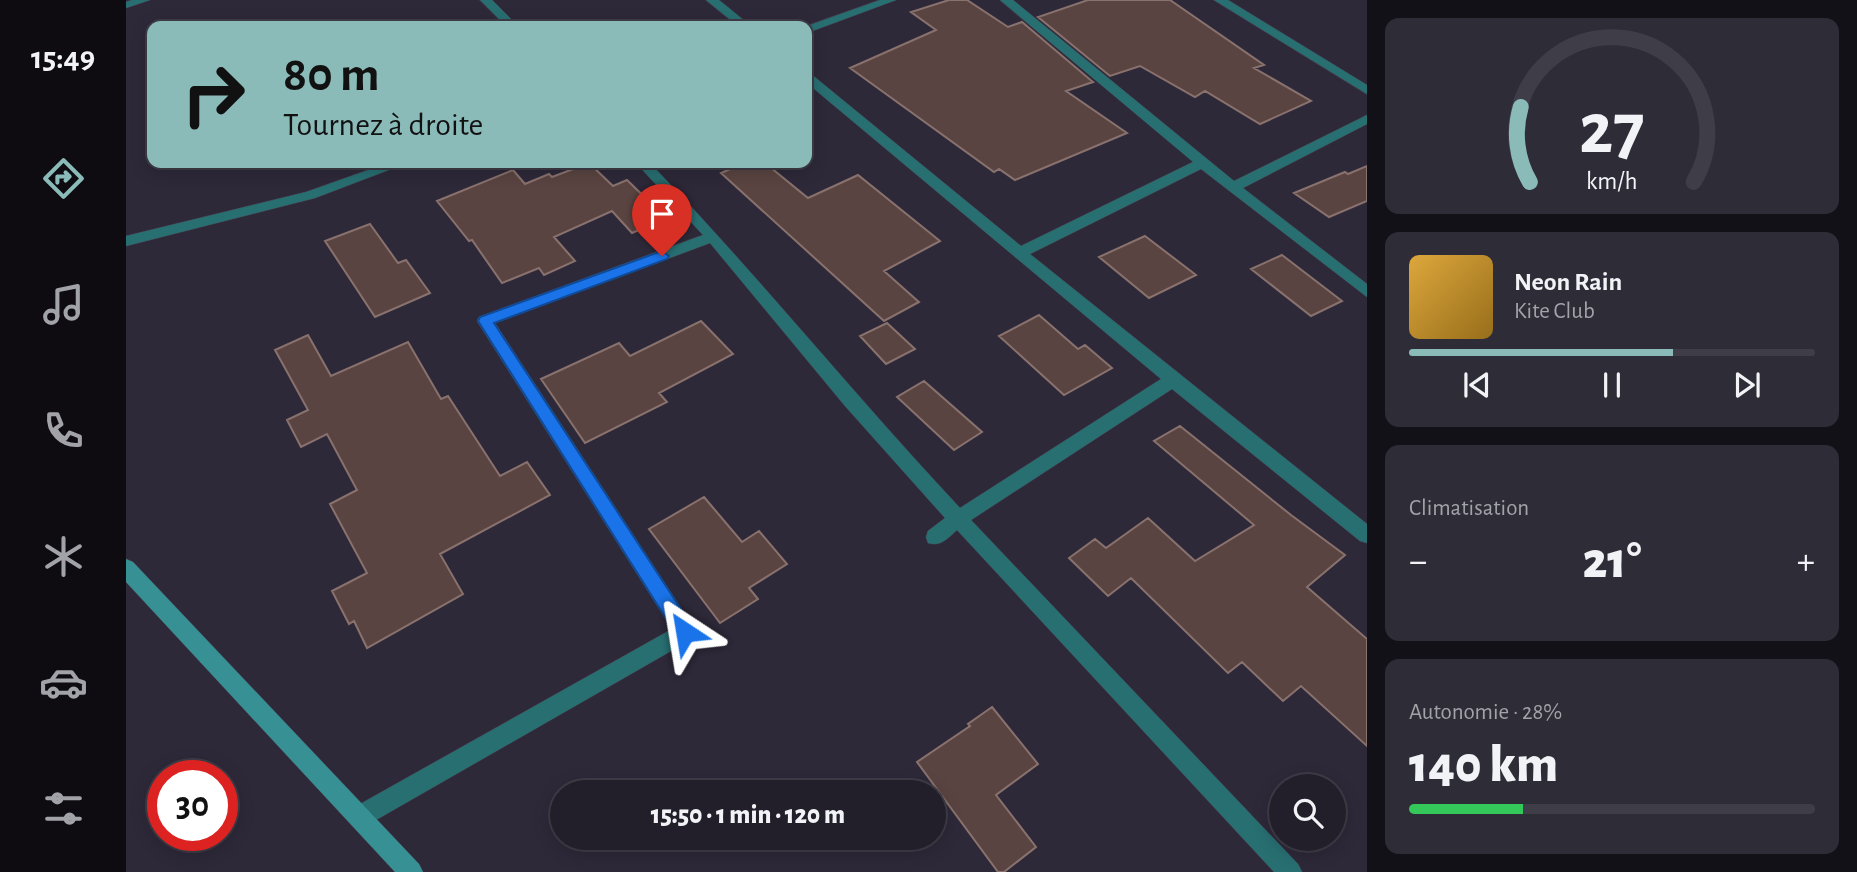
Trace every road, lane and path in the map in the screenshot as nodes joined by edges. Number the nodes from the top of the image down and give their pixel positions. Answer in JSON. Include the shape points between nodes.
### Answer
{"nodes":[{"id":1,"x":144,"y":0,"type":"edge"},
{"id":2,"x":486,"y":0,"type":"edge"},
{"id":3,"x":712,"y":0,"type":"edge"},
{"id":4,"x":890,"y":0,"type":"edge"},
{"id":5,"x":1006,"y":0,"type":"edge"},
{"id":6,"x":1220,"y":0,"type":"edge"},
{"id":7,"x":126,"y":5,"type":"edge"},
{"id":8,"x":507,"y":21,"type":"edge"},
{"id":9,"x":739,"y":21,"type":"edge"},
{"id":10,"x":812,"y":28,"type":"edge"},
{"id":11,"x":812,"y":81,"type":"edge"},
{"id":12,"x":1367,"y":90,"type":"edge"},
{"id":13,"x":1367,"y":119,"type":"edge"},
{"id":14,"x":1202,"y":163,"type":"junction"},
{"id":15,"x":386,"y":168,"type":"edge"},
{"id":16,"x":648,"y":168,"type":"edge"},
{"id":17,"x":1234,"y":187,"type":"junction"},
{"id":18,"x":127,"y":237,"type":"edge"},
{"id":19,"x":713,"y":237,"type":"junction"},
{"id":20,"x":1019,"y":253,"type":"junction"},
{"id":21,"x":1367,"y":292,"type":"edge"},
{"id":22,"x":1173,"y":380,"type":"junction"},
{"id":23,"x":956,"y":520,"type":"junction"},
{"id":24,"x":1367,"y":535,"type":"edge"},
{"id":25,"x":935,"y":537,"type":"dead end"},
{"id":26,"x":126,"y":568,"type":"edge"},
{"id":27,"x":361,"y":816,"type":"junction"},
{"id":28,"x":411,"y":872,"type":"edge"},
{"id":29,"x":1290,"y":872,"type":"edge"}],
"edges":[{"from":1,"to":7,"type":"street"},
{"from":2,"to":8,"type":"street"},
{"from":3,"to":9,"type":"street"},
{"from":4,"to":10,"type":"street"},
{"from":5,"to":14,"type":"street"},
{"from":6,"to":12,"type":"street"},
{"from":11,"to":20,"type":"street"},
{"from":13,"to":17,"type":"street"},
{"from":14,"to":17,"type":"street"},
{"from":14,"to":20,"type":"street"},
{"from":15,"to":18,"type":"street","via":[[310,195]]},
{"from":16,"to":19,"type":"street"},
{"from":17,"to":21,"type":"street"},
{"from":19,"to":23,"type":"street","via":[[771,310]]},
{"from":19,"to":27,"type":"street","via":[[485,321],[685,632]]},
{"from":20,"to":22,"type":"street"},
{"from":22,"to":23,"type":"street"},
{"from":22,"to":24,"type":"street"},
{"from":23,"to":25,"type":"street"},
{"from":23,"to":29,"type":"street"},
{"from":26,"to":27,"type":"street"},
{"from":27,"to":28,"type":"street"}]}
